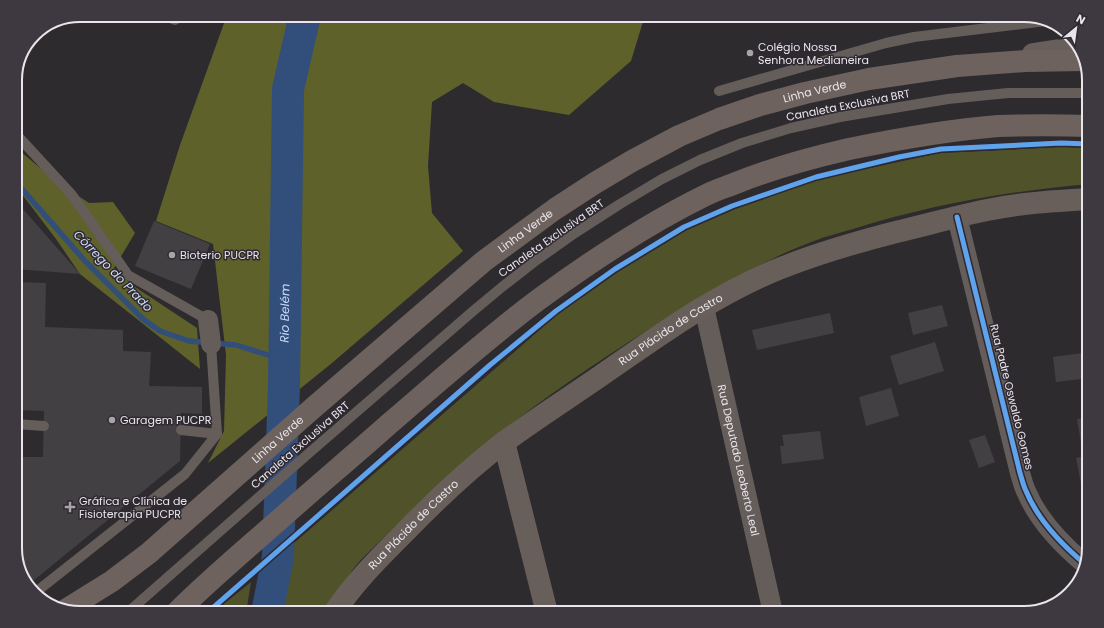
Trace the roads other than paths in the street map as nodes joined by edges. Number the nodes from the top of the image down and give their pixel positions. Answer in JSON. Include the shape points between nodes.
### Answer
{"nodes":[{"id":1,"x":1033,"y":23,"type":"edge"},
{"id":2,"x":1072,"y":48,"type":"edge"},
{"id":3,"x":1078,"y":60,"type":"edge"},
{"id":4,"x":957,"y":66,"type":"junction"},
{"id":5,"x":719,"y":91,"type":"dead end"},
{"id":6,"x":1082,"y":93,"type":"edge"},
{"id":7,"x":1082,"y":126,"type":"edge"},
{"id":8,"x":22,"y":140,"type":"edge"},
{"id":9,"x":1082,"y":200,"type":"edge"},
{"id":10,"x":957,"y":217,"type":"junction"},
{"id":11,"x":704,"y":307,"type":"junction"},
{"id":12,"x":208,"y":320,"type":"joint"},
{"id":13,"x":211,"y":344,"type":"joint"},
{"id":14,"x":22,"y":424,"type":"edge"},
{"id":15,"x":44,"y":426,"type":"dead end"},
{"id":16,"x":180,"y":430,"type":"dead end"},
{"id":17,"x":217,"y":434,"type":"junction"},
{"id":18,"x":504,"y":442,"type":"junction"},
{"id":19,"x":1081,"y":560,"type":"edge"},
{"id":20,"x":39,"y":589,"type":"edge"},
{"id":21,"x":72,"y":606,"type":"edge"},
{"id":22,"x":135,"y":606,"type":"edge"},
{"id":23,"x":183,"y":606,"type":"edge"},
{"id":24,"x":339,"y":606,"type":"edge"},
{"id":25,"x":545,"y":606,"type":"edge"},
{"id":26,"x":771,"y":606,"type":"edge"}],
"edges":[{"from":1,"to":5,"type":"lane","via":[[914,37]]},
{"from":2,"to":4,"type":"main road"},
{"from":3,"to":4,"type":"highway","name":"Linha Verde"},
{"from":4,"to":21,"type":"highway","name":"Linha Verde","via":[[869,79],[760,105],[679,136],[595,183],[484,261],[149,553],[112,581]]},
{"from":6,"to":22,"type":"lane","name":"Canaleta Exclusiva BRT","via":[[1008,93],[948,99],[840,116],[742,143],[700,160],[662,180],[575,233],[472,312]]},
{"from":7,"to":23,"type":"highway","via":[[997,126],[886,141],[790,164],[709,193],[634,234],[537,301],[324,480]]},
{"from":8,"to":12,"type":"lane","via":[[72,194],[128,274]]},
{"from":9,"to":10,"type":"main road","name":"Rua Plácido de Castro","via":[[1013,206]]},
{"from":10,"to":11,"type":"main road","name":"Rua Plácido de Castro","via":[[808,257],[743,286]]},
{"from":10,"to":19,"type":"street","name":"Rua Padre Oswaldo Gomes","via":[[1026,491],[1046,525]]},
{"from":11,"to":18,"type":"main road","name":"Rua Plácido de Castro"},
{"from":11,"to":26,"type":"street","name":"Rua Deputado Leoberto Leal"},
{"from":12,"to":13,"type":"street"},
{"from":13,"to":17,"type":"lane"},
{"from":14,"to":15,"type":"lane"},
{"from":16,"to":17,"type":"lane"},
{"from":17,"to":20,"type":"lane","via":[[185,474]]},
{"from":18,"to":24,"type":"main road","name":"Rua Plácido de Castro","via":[[414,522],[357,581]]},
{"from":18,"to":25,"type":"main road"}]}
